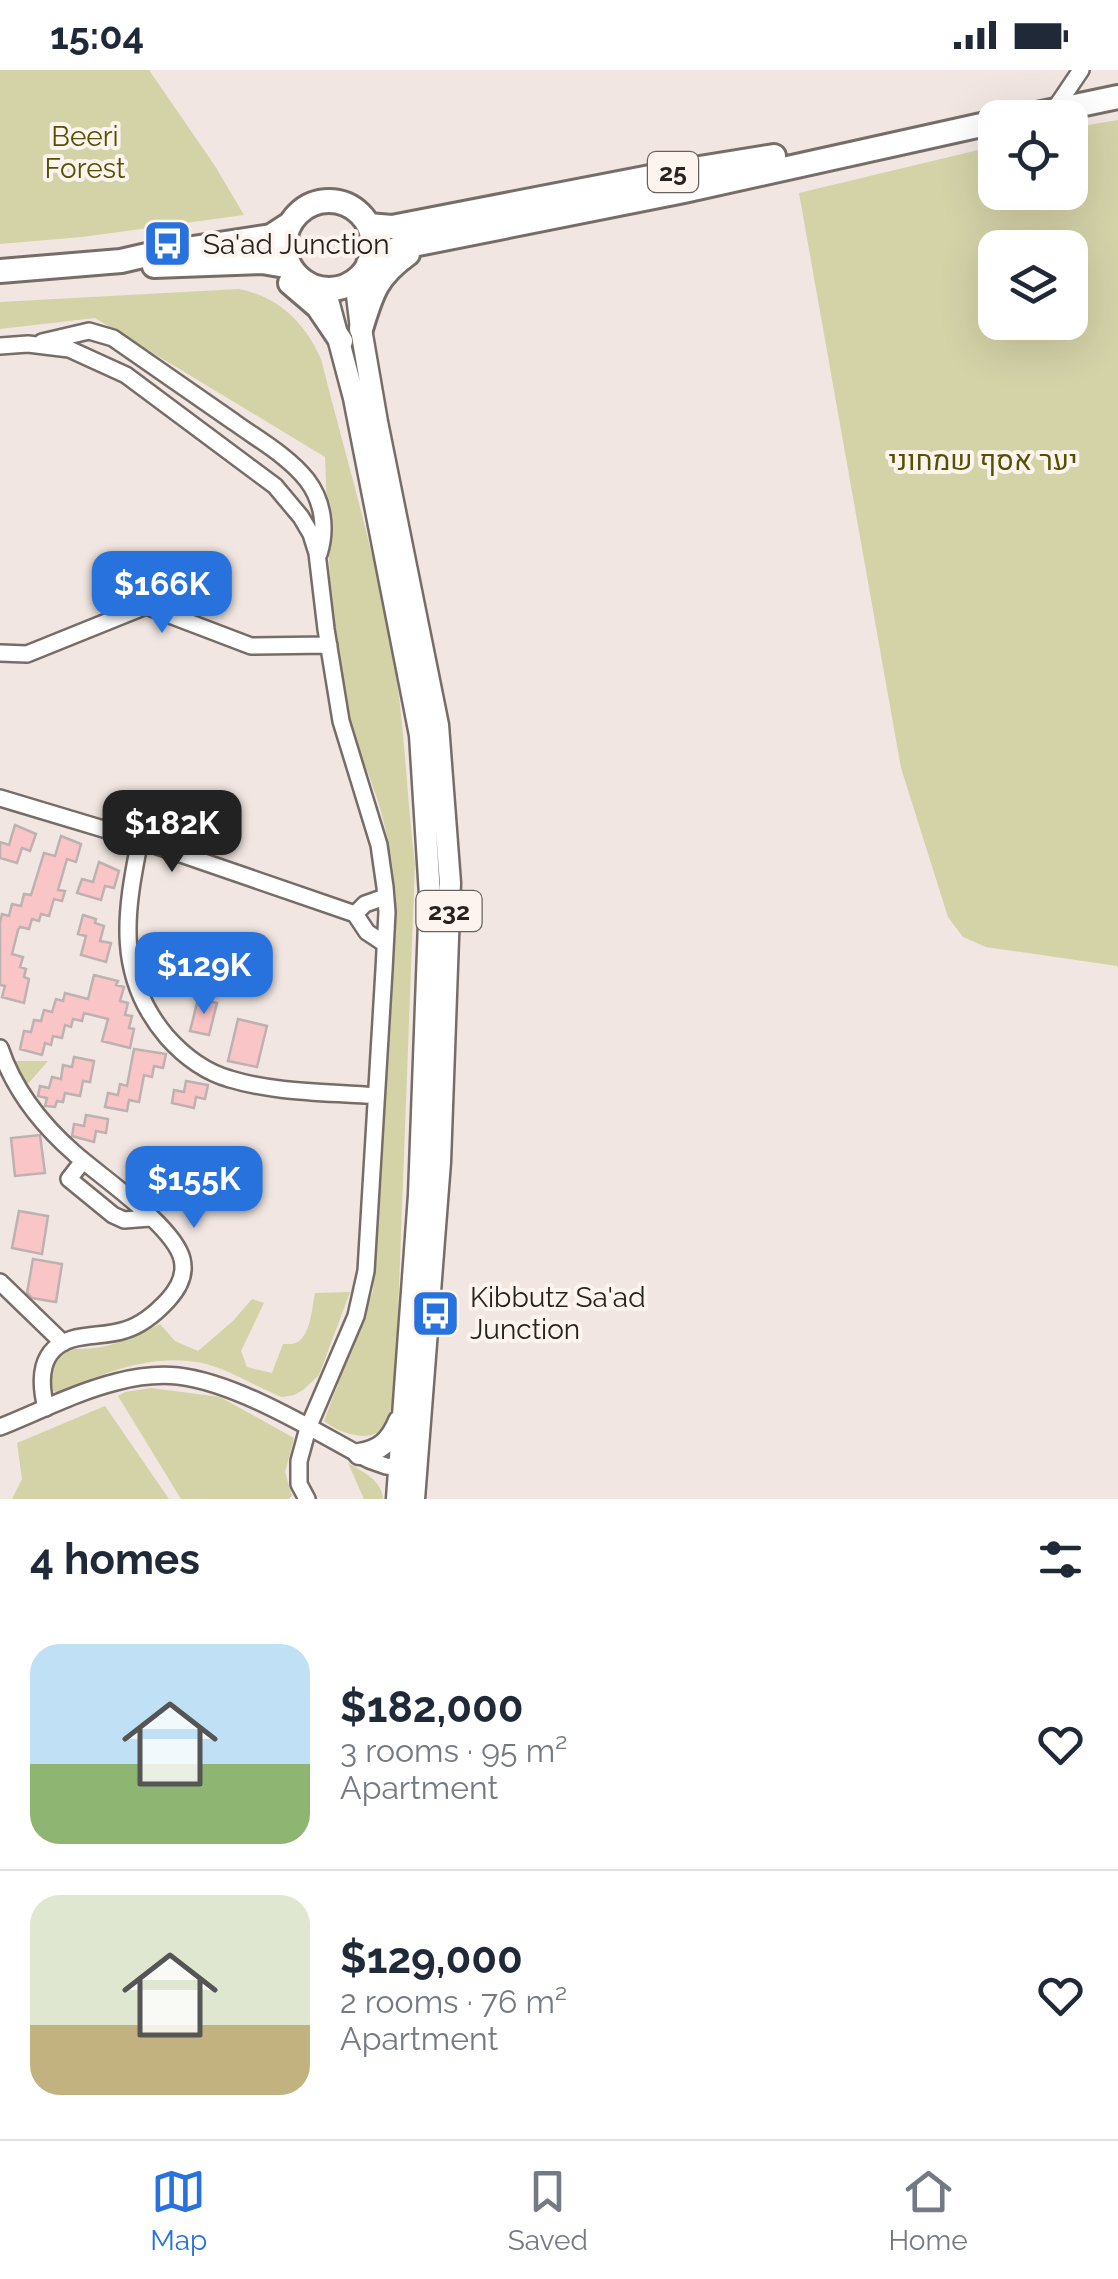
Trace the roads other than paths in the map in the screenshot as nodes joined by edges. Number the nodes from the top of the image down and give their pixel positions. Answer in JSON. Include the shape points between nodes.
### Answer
{"nodes":[{"id":1,"x":1081,"y":70,"type":"edge"},
{"id":2,"x":1118,"y":97,"type":"edge"},
{"id":3,"x":1061,"y":100,"type":"edge"},
{"id":4,"x":1088,"y":103,"type":"edge"},
{"id":5,"x":978,"y":126,"type":"edge"},
{"id":6,"x":978,"y":126,"type":"edge"},
{"id":7,"x":291,"y":223,"type":"junction"},
{"id":8,"x":368,"y":226,"type":"junction"},
{"id":9,"x":434,"y":241,"type":"junction"},
{"id":10,"x":121,"y":261,"type":"junction"},
{"id":11,"x":220,"y":264,"type":"junction"},
{"id":12,"x":291,"y":267,"type":"junction"},
{"id":13,"x":366,"y":269,"type":"junction"},
{"id":14,"x":0,"y":271,"type":"edge"},
{"id":15,"x":318,"y":288,"type":"junction"},
{"id":16,"x":351,"y":335,"type":"junction"},
{"id":17,"x":33,"y":345,"type":"junction"},
{"id":18,"x":0,"y":346,"type":"edge"},
{"id":19,"x":318,"y":558,"type":"junction"},
{"id":20,"x":329,"y":645,"type":"junction"},
{"id":21,"x":0,"y":653,"type":"edge"},
{"id":22,"x":0,"y":798,"type":"edge"},
{"id":23,"x":140,"y":840,"type":"junction"},
{"id":24,"x":386,"y":896,"type":"junction"},
{"id":25,"x":355,"y":914,"type":"junction"},
{"id":26,"x":385,"y":944,"type":"junction"},
{"id":27,"x":0,"y":1048,"type":"edge"},
{"id":28,"x":376,"y":1096,"type":"junction"},
{"id":29,"x":83,"y":1161,"type":"junction"},
{"id":30,"x":150,"y":1218,"type":"junction"},
{"id":31,"x":0,"y":1282,"type":"edge"},
{"id":32,"x":63,"y":1343,"type":"junction"},
{"id":33,"x":46,"y":1408,"type":"junction"},
{"id":34,"x":404,"y":1410,"type":"junction"},
{"id":35,"x":0,"y":1427,"type":"edge"},
{"id":36,"x":308,"y":1428,"type":"junction"},
{"id":37,"x":359,"y":1454,"type":"junction"},
{"id":38,"x":408,"y":1468,"type":"junction"},
{"id":39,"x":307,"y":1499,"type":"edge"},
{"id":40,"x":397,"y":1499,"type":"edge"},
{"id":41,"x":414,"y":1499,"type":"edge"}],
"edges":[{"from":1,"to":3,"type":"street"},
{"from":2,"to":4,"type":"highway"},
{"from":5,"to":8,"type":"highway","number":"25"},
{"from":6,"to":9,"type":"highway","number":"25"},
{"from":7,"to":8,"type":"highway","via":[[324,201],[350,206]]},
{"from":7,"to":10,"type":"highway","via":[[271,236]]},
{"from":7,"to":12,"type":"highway","via":[[285,245]]},
{"from":8,"to":13,"type":"highway","via":[[372,251]]},
{"from":9,"to":13,"type":"highway","number":"25","via":[[398,248]]},
{"from":9,"to":16,"type":"highway","via":[[379,278]]},
{"from":10,"to":11,"type":"highway"},
{"from":10,"to":14,"type":"highway"},
{"from":11,"to":12,"type":"highway"},
{"from":11,"to":16,"type":"highway","via":[[278,277]]},
{"from":12,"to":15,"type":"highway"},
{"from":13,"to":15,"type":"highway","number":"25","via":[[342,287]]},
{"from":13,"to":16,"type":"main road","number":"232"},
{"from":15,"to":16,"type":"main road","number":"232"},
{"from":16,"to":34,"type":"main road","number":"232","via":[[354,398],[420,735],[430,895]]},
{"from":16,"to":38,"type":"main road","number":"232","via":[[377,422],[438,725],[450,882],[440,1162]]},
{"from":17,"to":18,"type":"street"},
{"from":17,"to":19,"type":"street","via":[[69,349],[126,374],[221,444],[287,498]]},
{"from":17,"to":19,"type":"street","via":[[89,331],[113,338],[278,454],[316,497],[324,533]]},
{"from":19,"to":20,"type":"street"},
{"from":20,"to":21,"type":"street","via":[[250,646],[146,606],[27,654]]},
{"from":20,"to":24,"type":"street","via":[[341,721],[379,846]]},
{"from":22,"to":23,"type":"street"},
{"from":23,"to":25,"type":"street"},
{"from":23,"to":28,"type":"street","via":[[127,920],[132,973],[153,1020],[171,1041],[189,1059],[232,1080]]},
{"from":24,"to":25,"type":"street"},
{"from":24,"to":26,"type":"street"},
{"from":25,"to":26,"type":"street"},
{"from":26,"to":28,"type":"street"},
{"from":27,"to":29,"type":"street","via":[[33,1111]]},
{"from":28,"to":36,"type":"street","via":[[364,1286]]},
{"from":29,"to":30,"type":"street"},
{"from":29,"to":30,"type":"street","via":[[70,1179],[113,1215]]},
{"from":30,"to":32,"type":"street","via":[[171,1236],[183,1262],[173,1295],[133,1328]]},
{"from":31,"to":32,"type":"street"},
{"from":32,"to":33,"type":"street","via":[[43,1366]]},
{"from":33,"to":35,"type":"street"},
{"from":33,"to":36,"type":"street","via":[[116,1382],[176,1376],[239,1393]]},
{"from":34,"to":37,"type":"main road","via":[[383,1446]]},
{"from":34,"to":38,"type":"main road","number":"232"},
{"from":36,"to":37,"type":"street"},
{"from":36,"to":39,"type":"street","via":[[298,1472]]},
{"from":37,"to":38,"type":"street"},
{"from":38,"to":40,"type":"main road","number":"232"},
{"from":38,"to":41,"type":"main road","number":"232"}]}
